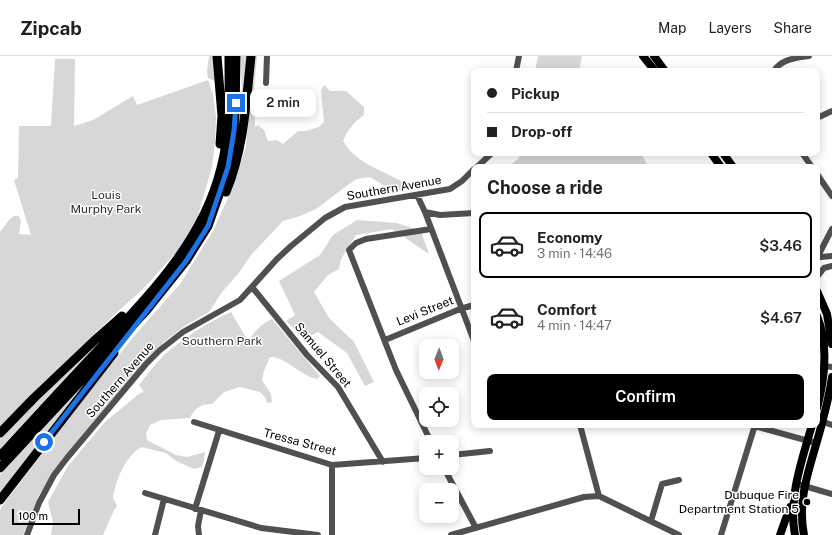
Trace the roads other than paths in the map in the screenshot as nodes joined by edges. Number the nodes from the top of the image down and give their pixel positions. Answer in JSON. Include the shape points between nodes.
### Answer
{"nodes":[{"id":1,"x":216,"y":56,"type":"edge"},
{"id":2,"x":229,"y":56,"type":"edge"},
{"id":3,"x":236,"y":56,"type":"edge"},
{"id":4,"x":251,"y":56,"type":"edge"},
{"id":5,"x":266,"y":56,"type":"edge"},
{"id":6,"x":519,"y":56,"type":"edge"},
{"id":7,"x":642,"y":56,"type":"edge"},
{"id":8,"x":654,"y":56,"type":"edge"},
{"id":9,"x":809,"y":56,"type":"edge"},
{"id":10,"x":517,"y":68,"type":"edge"},
{"id":11,"x":652,"y":68,"type":"edge"},
{"id":12,"x":664,"y":68,"type":"edge"},
{"id":13,"x":777,"y":68,"type":"edge"},
{"id":14,"x":266,"y":83,"type":"dead end"},
{"id":15,"x":832,"y":111,"type":"edge"},
{"id":16,"x":820,"y":117,"type":"edge"},
{"id":17,"x":489,"y":156,"type":"edge"},
{"id":18,"x":480,"y":164,"type":"edge"},
{"id":19,"x":471,"y":172,"type":"edge"},
{"id":20,"x":820,"y":178,"type":"edge"},
{"id":21,"x":417,"y":195,"type":"junction"},
{"id":22,"x":832,"y":196,"type":"edge"},
{"id":23,"x":207,"y":210,"type":"junction"},
{"id":24,"x":425,"y":212,"type":"junction"},
{"id":25,"x":471,"y":213,"type":"edge"},
{"id":26,"x":211,"y":219,"type":"junction"},
{"id":27,"x":431,"y":229,"type":"junction"},
{"id":28,"x":832,"y":229,"type":"edge"},
{"id":29,"x":820,"y":251,"type":"edge"},
{"id":30,"x":832,"y":256,"type":"edge"},
{"id":31,"x":820,"y":257,"type":"edge"},
{"id":32,"x":832,"y":266,"type":"edge"},
{"id":33,"x":820,"y":273,"type":"edge"},
{"id":34,"x":252,"y":287,"type":"junction"},
{"id":35,"x":152,"y":290,"type":"junction"},
{"id":36,"x":820,"y":297,"type":"edge"},
{"id":37,"x":471,"y":306,"type":"edge"},
{"id":38,"x":460,"y":308,"type":"junction"},
{"id":39,"x":146,"y":311,"type":"junction"},
{"id":40,"x":829,"y":315,"type":"edge"},
{"id":41,"x":820,"y":330,"type":"edge"},
{"id":42,"x":471,"y":334,"type":"edge"},
{"id":43,"x":385,"y":340,"type":"junction"},
{"id":44,"x":832,"y":344,"type":"edge"},
{"id":45,"x":828,"y":367,"type":"edge"},
{"id":46,"x":832,"y":377,"type":"edge"},
{"id":47,"x":820,"y":393,"type":"edge"},
{"id":48,"x":820,"y":421,"type":"edge"},
{"id":49,"x":194,"y":422,"type":"dead end"},
{"id":50,"x":832,"y":425,"type":"edge"},
{"id":51,"x":581,"y":428,"type":"edge"},
{"id":52,"x":753,"y":428,"type":"edge"},
{"id":53,"x":765,"y":428,"type":"edge"},
{"id":54,"x":811,"y":428,"type":"edge"},
{"id":55,"x":819,"y":428,"type":"edge"},
{"id":56,"x":219,"y":430,"type":"junction"},
{"id":57,"x":0,"y":433,"type":"edge"},
{"id":58,"x":428,"y":435,"type":"edge"},
{"id":59,"x":808,"y":440,"type":"junction"},
{"id":60,"x":816,"y":443,"type":"junction"},
{"id":61,"x":490,"y":451,"type":"dead end"},
{"id":62,"x":459,"y":454,"type":"edge"},
{"id":63,"x":3,"y":457,"type":"edge"},
{"id":64,"x":419,"y":459,"type":"edge"},
{"id":65,"x":383,"y":462,"type":"junction"},
{"id":66,"x":332,"y":465,"type":"junction"},
{"id":67,"x":0,"y":468,"type":"edge"},
{"id":68,"x":448,"y":475,"type":"edge"},
{"id":69,"x":679,"y":480,"type":"dead end"},
{"id":70,"x":800,"y":485,"type":"junction"},
{"id":71,"x":145,"y":493,"type":"dead end"},
{"id":72,"x":794,"y":494,"type":"junction"},
{"id":73,"x":832,"y":494,"type":"edge"},
{"id":74,"x":599,"y":496,"type":"junction"},
{"id":75,"x":164,"y":499,"type":"junction"},
{"id":76,"x":0,"y":500,"type":"edge"},
{"id":77,"x":802,"y":508,"type":"junction"},
{"id":78,"x":198,"y":509,"type":"junction"},
{"id":79,"x":651,"y":521,"type":"junction"},
{"id":80,"x":793,"y":523,"type":"junction"},
{"id":81,"x":476,"y":528,"type":"junction"},
{"id":82,"x":27,"y":535,"type":"edge"},
{"id":83,"x":155,"y":535,"type":"edge"},
{"id":84,"x":199,"y":535,"type":"edge"},
{"id":85,"x":318,"y":535,"type":"edge"},
{"id":86,"x":332,"y":535,"type":"edge"},
{"id":87,"x":451,"y":535,"type":"edge"},
{"id":88,"x":679,"y":535,"type":"edge"},
{"id":89,"x":721,"y":535,"type":"edge"},
{"id":90,"x":780,"y":535,"type":"edge"},
{"id":91,"x":784,"y":535,"type":"edge"},
{"id":92,"x":791,"y":535,"type":"edge"},
{"id":93,"x":794,"y":535,"type":"edge"},
{"id":94,"x":804,"y":535,"type":"edge"}],
"edges":[{"from":1,"to":23,"type":"highway","via":[[221,139]]},
{"from":2,"to":23,"type":"highway","via":[[226,142]]},
{"from":3,"to":26,"type":"highway","via":[[233,142],[228,167]]},
{"from":4,"to":26,"type":"highway","via":[[238,156],[223,199],[215,217]]},
{"from":5,"to":14,"type":"street"},
{"from":6,"to":10,"type":"street"},
{"from":7,"to":11,"type":"main road"},
{"from":8,"to":12,"type":"main road"},
{"from":9,"to":13,"type":"street","via":[[790,59]]},
{"from":15,"to":16,"type":"street"},
{"from":17,"to":18,"type":"street"},
{"from":19,"to":21,"type":"street","name":"Southern Avenue","via":[[450,189]]},
{"from":20,"to":22,"type":"street"},
{"from":21,"to":24,"type":"street"},
{"from":21,"to":34,"type":"street","name":"Southern Avenue","via":[[345,207],[325,218],[276,259]]},
{"from":23,"to":35,"type":"highway","via":[[186,248]]},
{"from":24,"to":25,"type":"street","via":[[440,215]]},
{"from":24,"to":27,"type":"street"},
{"from":26,"to":39,"type":"highway","via":[[186,261]]},
{"from":27,"to":38,"type":"street"},
{"from":27,"to":43,"type":"street","via":[[366,239],[356,243],[350,250]]},
{"from":28,"to":29,"type":"street"},
{"from":30,"to":31,"type":"street"},
{"from":32,"to":33,"type":"street","via":[[824,268]]},
{"from":34,"to":65,"type":"street","name":"Samuel Street","via":[[338,387]]},
{"from":34,"to":82,"type":"street","name":"Southern Avenue","via":[[240,300],[183,332],[146,364],[54,475]]},
{"from":35,"to":57,"type":"highway","via":[[95,340]]},
{"from":35,"to":63,"type":"highway"},
{"from":36,"to":40,"type":"main road"},
{"from":37,"to":38,"type":"street","name":"Levi Street"},
{"from":38,"to":42,"type":"street"},
{"from":38,"to":43,"type":"street","name":"Levi Street"},
{"from":39,"to":63,"type":"highway"},
{"from":39,"to":76,"type":"highway"},
{"from":40,"to":44,"type":"main road"},
{"from":41,"to":45,"type":"main road"},
{"from":43,"to":58,"type":"street","via":[[396,370]]},
{"from":45,"to":47,"type":"main road"},
{"from":46,"to":48,"type":"main road"},
{"from":48,"to":50,"type":"street"},
{"from":49,"to":56,"type":"street","name":"Tressa Street"},
{"from":51,"to":74,"type":"street"},
{"from":52,"to":89,"type":"street"},
{"from":53,"to":59,"type":"street"},
{"from":54,"to":59,"type":"main road"},
{"from":55,"to":60,"type":"main road"},
{"from":56,"to":66,"type":"street","name":"Tressa Street"},
{"from":56,"to":78,"type":"street"},
{"from":59,"to":60,"type":"street"},
{"from":59,"to":70,"type":"main road"},
{"from":60,"to":70,"type":"main road"},
{"from":61,"to":62,"type":"street"},
{"from":63,"to":67,"type":"highway"},
{"from":64,"to":65,"type":"street","name":"Tressa Street"},
{"from":65,"to":66,"type":"street","name":"Tressa Street"},
{"from":66,"to":86,"type":"street"},
{"from":68,"to":81,"type":"street"},
{"from":69,"to":79,"type":"street","via":[[662,484]]},
{"from":70,"to":72,"type":"main road"},
{"from":70,"to":73,"type":"street"},
{"from":70,"to":77,"type":"main road"},
{"from":71,"to":75,"type":"street"},
{"from":72,"to":80,"type":"main road"},
{"from":72,"to":90,"type":"main road"},
{"from":74,"to":79,"type":"street"},
{"from":74,"to":81,"type":"street","via":[[584,496]]},
{"from":75,"to":78,"type":"street"},
{"from":75,"to":83,"type":"street"},
{"from":77,"to":80,"type":"main road"},
{"from":77,"to":94,"type":"main road"},
{"from":78,"to":84,"type":"street"},
{"from":78,"to":85,"type":"street","via":[[261,528]]},
{"from":79,"to":88,"type":"street"},
{"from":80,"to":91,"type":"main road"},
{"from":80,"to":93,"type":"main road"},
{"from":81,"to":87,"type":"street"},
{"from":91,"to":92,"type":"main road"}]}
